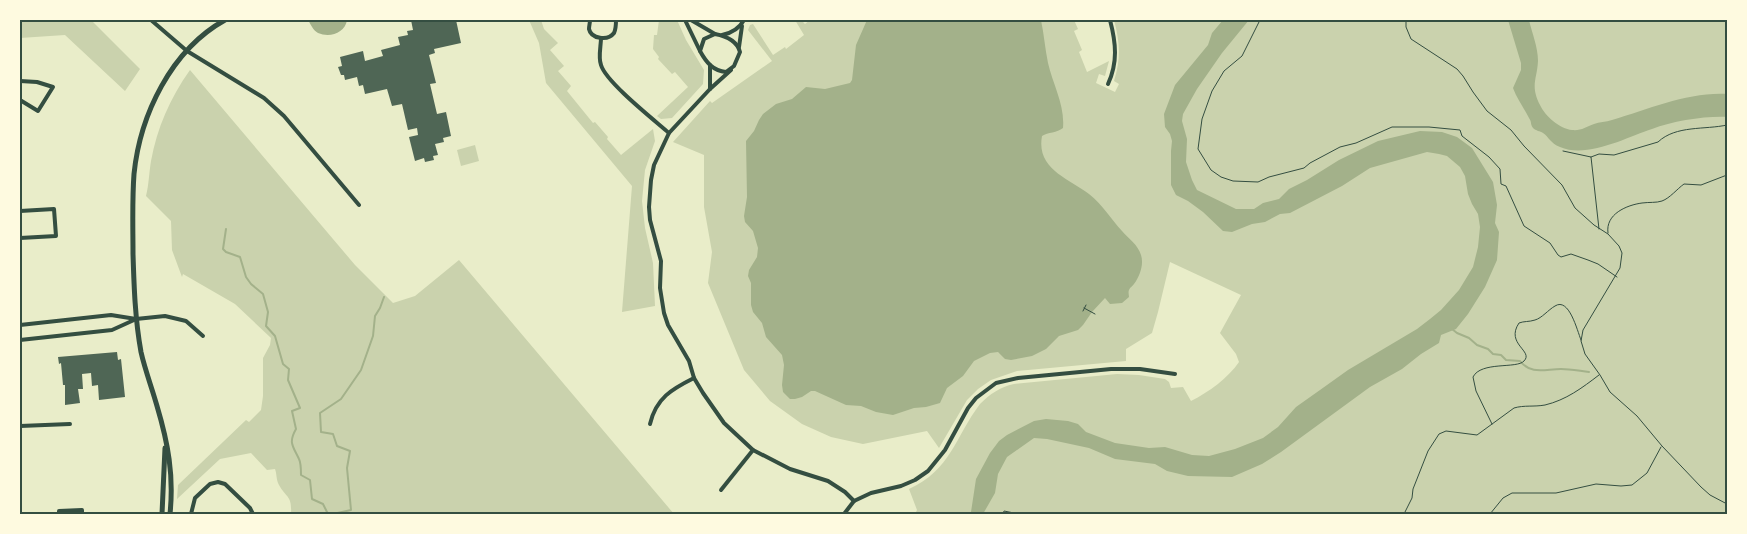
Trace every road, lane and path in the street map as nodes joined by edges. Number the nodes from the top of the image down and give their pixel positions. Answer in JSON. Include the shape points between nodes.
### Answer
{"nodes":[{"id":1,"x":151,"y":20,"type":"edge"},
{"id":2,"x":225,"y":20,"type":"edge"},
{"id":3,"x":590,"y":20,"type":"edge"},
{"id":4,"x":616,"y":20,"type":"edge"},
{"id":5,"x":685,"y":20,"type":"edge"},
{"id":6,"x":691,"y":20,"type":"edge"},
{"id":7,"x":1110,"y":20,"type":"edge"},
{"id":8,"x":1260,"y":20,"type":"edge"},
{"id":9,"x":1406,"y":20,"type":"edge"},
{"id":10,"x":743,"y":22,"type":"edge"},
{"id":11,"x":715,"y":34,"type":"junction"},
{"id":12,"x":722,"y":35,"type":"junction"},
{"id":13,"x":601,"y":38,"type":"junction"},
{"id":14,"x":739,"y":48,"type":"junction"},
{"id":15,"x":187,"y":51,"type":"junction"},
{"id":16,"x":700,"y":51,"type":"junction"},
{"id":17,"x":710,"y":65,"type":"junction"},
{"id":18,"x":731,"y":70,"type":"junction"},
{"id":19,"x":20,"y":81,"type":"edge"},
{"id":20,"x":1108,"y":84,"type":"dead end"},
{"id":21,"x":710,"y":89,"type":"junction"},
{"id":22,"x":20,"y":100,"type":"edge"},
{"id":23,"x":1727,"y":125,"type":"edge"},
{"id":24,"x":669,"y":134,"type":"junction"},
{"id":25,"x":1562,"y":151,"type":"dead end"},
{"id":26,"x":1591,"y":156,"type":"junction"},
{"id":27,"x":1727,"y":175,"type":"edge"},
{"id":28,"x":359,"y":205,"type":"dead end"},
{"id":29,"x":20,"y":211,"type":"edge"},
{"id":30,"x":1599,"y":230,"type":"junction"},
{"id":31,"x":1608,"y":234,"type":"junction"},
{"id":32,"x":20,"y":238,"type":"edge"},
{"id":33,"x":1617,"y":276,"type":"junction"},
{"id":34,"x":1086,"y":305,"type":"dead end"},
{"id":35,"x":1095,"y":314,"type":"dead end"},
{"id":36,"x":136,"y":319,"type":"junction"},
{"id":37,"x":20,"y":325,"type":"edge"},
{"id":38,"x":203,"y":336,"type":"dead end"},
{"id":39,"x":20,"y":340,"type":"edge"},
{"id":40,"x":1581,"y":341,"type":"junction"},
{"id":41,"x":1174,"y":374,"type":"dead end"},
{"id":42,"x":1600,"y":375,"type":"junction"},
{"id":43,"x":694,"y":378,"type":"junction"},
{"id":44,"x":70,"y":424,"type":"dead end"},
{"id":45,"x":650,"y":424,"type":"dead end"},
{"id":46,"x":1493,"y":424,"type":"junction"},
{"id":47,"x":20,"y":426,"type":"edge"},
{"id":48,"x":166,"y":445,"type":"junction"},
{"id":49,"x":1662,"y":446,"type":"junction"},
{"id":50,"x":753,"y":450,"type":"junction"},
{"id":51,"x":720,"y":490,"type":"dead end"},
{"id":52,"x":854,"y":501,"type":"junction"},
{"id":53,"x":1727,"y":504,"type":"edge"},
{"id":54,"x":59,"y":514,"type":"edge"},
{"id":55,"x":82,"y":514,"type":"edge"},
{"id":56,"x":162,"y":514,"type":"edge"},
{"id":57,"x":170,"y":514,"type":"edge"},
{"id":58,"x":191,"y":514,"type":"edge"},
{"id":59,"x":253,"y":514,"type":"edge"},
{"id":60,"x":844,"y":514,"type":"edge"},
{"id":61,"x":1003,"y":514,"type":"edge"},
{"id":62,"x":1019,"y":514,"type":"edge"},
{"id":63,"x":1404,"y":514,"type":"edge"},
{"id":64,"x":1490,"y":514,"type":"edge"}],
"edges":[{"from":1,"to":15,"type":"street"},
{"from":2,"to":15,"type":"street"},
{"from":3,"to":13,"type":"street","via":[[589,30]]},
{"from":4,"to":13,"type":"street","via":[[613,34]]},
{"from":5,"to":16,"type":"street"},
{"from":6,"to":11,"type":"street"},
{"from":7,"to":20,"type":"street","via":[[1116,52]]},
{"from":8,"to":33,"type":"path","via":[[1242,56],[1224,70],[1202,119],[1198,149],[1211,170],[1233,181],[1258,182],[1304,168],[1340,146],[1392,127],[1429,126],[1460,130],[1462,136],[1489,156],[1500,169],[1501,184],[1506,186],[1524,226],[1550,243],[1558,255],[1570,254],[1588,260]]},
{"from":9,"to":30,"type":"path","via":[[1411,39],[1464,76],[1487,111],[1511,130],[1562,185],[1575,208]]},
{"from":10,"to":12,"type":"street","via":[[730,34]]},
{"from":10,"to":14,"type":"street"},
{"from":11,"to":12,"type":"street"},
{"from":11,"to":16,"type":"street","via":[[704,39]]},
{"from":12,"to":14,"type":"street"},
{"from":13,"to":24,"type":"street","via":[[600,61],[604,72]]},
{"from":14,"to":18,"type":"street","via":[[740,57]]},
{"from":15,"to":28,"type":"street","via":[[275,107]]},
{"from":15,"to":36,"type":"street","via":[[159,91],[138,150],[132,213]]},
{"from":16,"to":17,"type":"street"},
{"from":17,"to":18,"type":"street","via":[[721,72]]},
{"from":17,"to":21,"type":"street"},
{"from":18,"to":21,"type":"street"},
{"from":19,"to":22,"type":"street","via":[[53,87],[38,111]]},
{"from":21,"to":24,"type":"street"},
{"from":23,"to":26,"type":"path","via":[[1699,127],[1614,155]]},
{"from":24,"to":43,"type":"street","via":[[650,180],[650,220],[661,261],[664,313],[689,361]]},
{"from":25,"to":26,"type":"path"},
{"from":26,"to":30,"type":"path"},
{"from":27,"to":31,"type":"path","via":[[1701,186],[1684,184],[1662,201],[1635,204],[1617,212],[1608,222]]},
{"from":29,"to":32,"type":"street","via":[[54,209],[56,236]]},
{"from":30,"to":31,"type":"path"},
{"from":31,"to":33,"type":"path","via":[[1622,253]]},
{"from":33,"to":40,"type":"path","via":[[1583,330]]},
{"from":34,"to":35,"type":"path","via":[[1083,309]]},
{"from":36,"to":37,"type":"street","via":[[111,315]]},
{"from":36,"to":38,"type":"street","via":[[165,316],[180,319],[191,324]]},
{"from":36,"to":39,"type":"street","via":[[112,330]]},
{"from":36,"to":48,"type":"street"},
{"from":40,"to":42,"type":"path","via":[[1587,359]]},
{"from":40,"to":46,"type":"path","via":[[1569,311],[1559,304],[1535,320],[1517,326],[1515,340],[1524,351],[1525,360],[1482,369],[1473,377],[1476,391]]},
{"from":41,"to":52,"type":"street","via":[[1112,369],[996,383],[968,408],[945,450],[928,471],[901,486]]},
{"from":42,"to":46,"type":"path","via":[[1562,400],[1514,408]]},
{"from":42,"to":49,"type":"path","via":[[1610,392],[1637,416]]},
{"from":43,"to":45,"type":"street","via":[[661,400],[654,409]]},
{"from":43,"to":50,"type":"street","via":[[724,424]]},
{"from":44,"to":47,"type":"street"},
{"from":46,"to":63,"type":"path","via":[[1477,434],[1446,431],[1439,434],[1428,451]]},
{"from":48,"to":56,"type":"street"},
{"from":48,"to":57,"type":"street","via":[[172,475]]},
{"from":49,"to":53,"type":"path","via":[[1701,487]]},
{"from":49,"to":64,"type":"path","via":[[1647,474],[1632,485],[1596,484],[1556,494],[1512,494],[1503,498]]},
{"from":50,"to":51,"type":"street"},
{"from":50,"to":52,"type":"street","via":[[790,469],[838,486]]},
{"from":52,"to":60,"type":"street"},
{"from":54,"to":55,"type":"street","via":[[59,511],[82,510]]},
{"from":58,"to":59,"type":"street","via":[[196,498],[210,484],[218,482],[225,484]]},
{"from":61,"to":62,"type":"path","via":[[1004,511]]}]}
